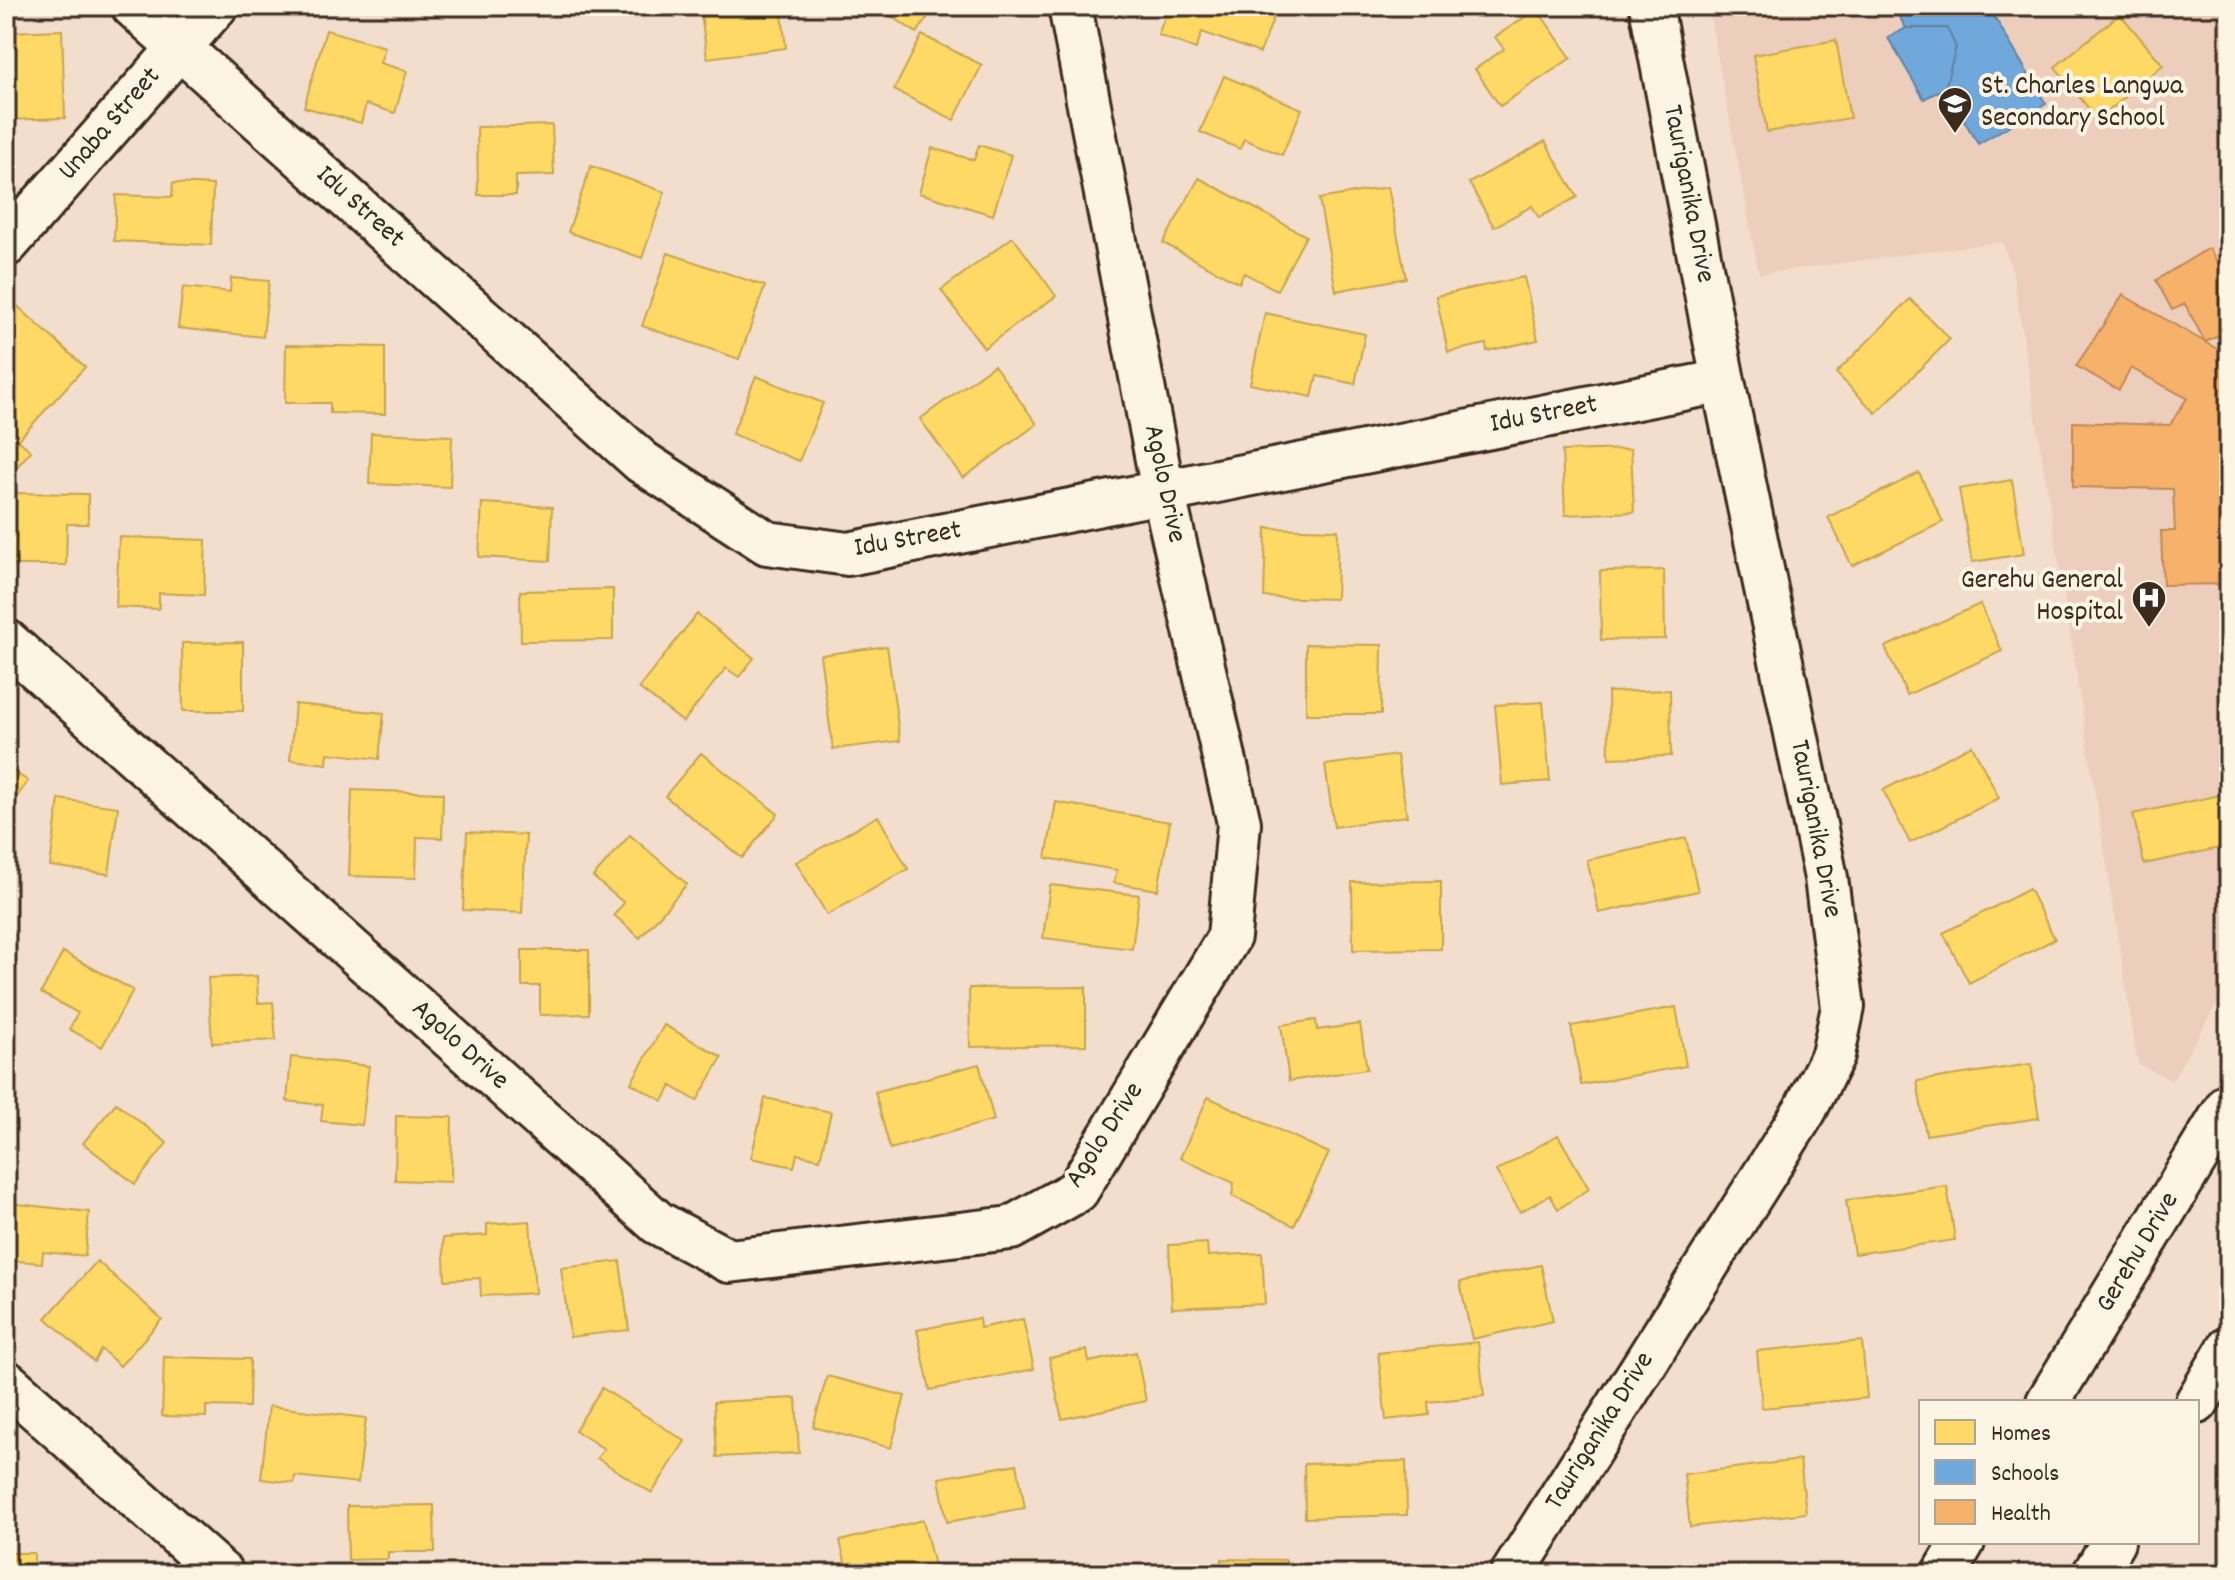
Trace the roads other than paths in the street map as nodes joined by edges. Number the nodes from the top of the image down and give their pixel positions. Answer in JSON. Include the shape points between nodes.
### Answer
{"nodes":[{"id":1,"x":133,"y":6,"type":"edge"},
{"id":2,"x":216,"y":6,"type":"edge"},
{"id":3,"x":1070,"y":6,"type":"edge"},
{"id":4,"x":1651,"y":6,"type":"edge"},
{"id":5,"x":180,"y":47,"type":"junction"},
{"id":6,"x":6,"y":245,"type":"edge"},
{"id":7,"x":1723,"y":381,"type":"junction"},
{"id":8,"x":1163,"y":491,"type":"junction"},
{"id":9,"x":6,"y":641,"type":"edge"},
{"id":10,"x":2229,"y":1104,"type":"edge"},
{"id":11,"x":2229,"y":1348,"type":"edge"},
{"id":12,"x":6,"y":1382,"type":"edge"},
{"id":13,"x":2049,"y":1400,"type":"edge"},
{"id":14,"x":2198,"y":1400,"type":"edge"},
{"id":15,"x":1962,"y":1544,"type":"edge"},
{"id":16,"x":2112,"y":1544,"type":"edge"},
{"id":17,"x":222,"y":1574,"type":"edge"},
{"id":18,"x":1512,"y":1574,"type":"edge"},
{"id":19,"x":1944,"y":1574,"type":"edge"},
{"id":20,"x":2094,"y":1574,"type":"edge"}],
"edges":[{"from":1,"to":5,"type":"street","name":"Idu Street"},
{"from":2,"to":5,"type":"street","name":"Unaba Street"},
{"from":3,"to":8,"type":"street","name":"Agolo Drive"},
{"from":4,"to":7,"type":"street","name":"Tauriganika Drive"},
{"from":5,"to":6,"type":"street","name":"Unaba Street"},
{"from":5,"to":8,"type":"street","name":"Idu Street","via":[[642,462],[767,543],[848,554]]},
{"from":7,"to":8,"type":"street","name":"Idu Street"},
{"from":7,"to":18,"type":"street","name":"Tauriganika Drive","via":[[1826,878],[1843,1007],[1833,1055],[1805,1110]]},
{"from":8,"to":9,"type":"street","name":"Agolo Drive","via":[[1239,823],[1229,937],[1077,1191],[1011,1228],[729,1261],[658,1223]]},
{"from":10,"to":13,"type":"street","name":"Gerehu Drive"},
{"from":11,"to":14,"type":"street"},
{"from":12,"to":17,"type":"street"},
{"from":15,"to":19,"type":"street"},
{"from":16,"to":20,"type":"street"}]}
